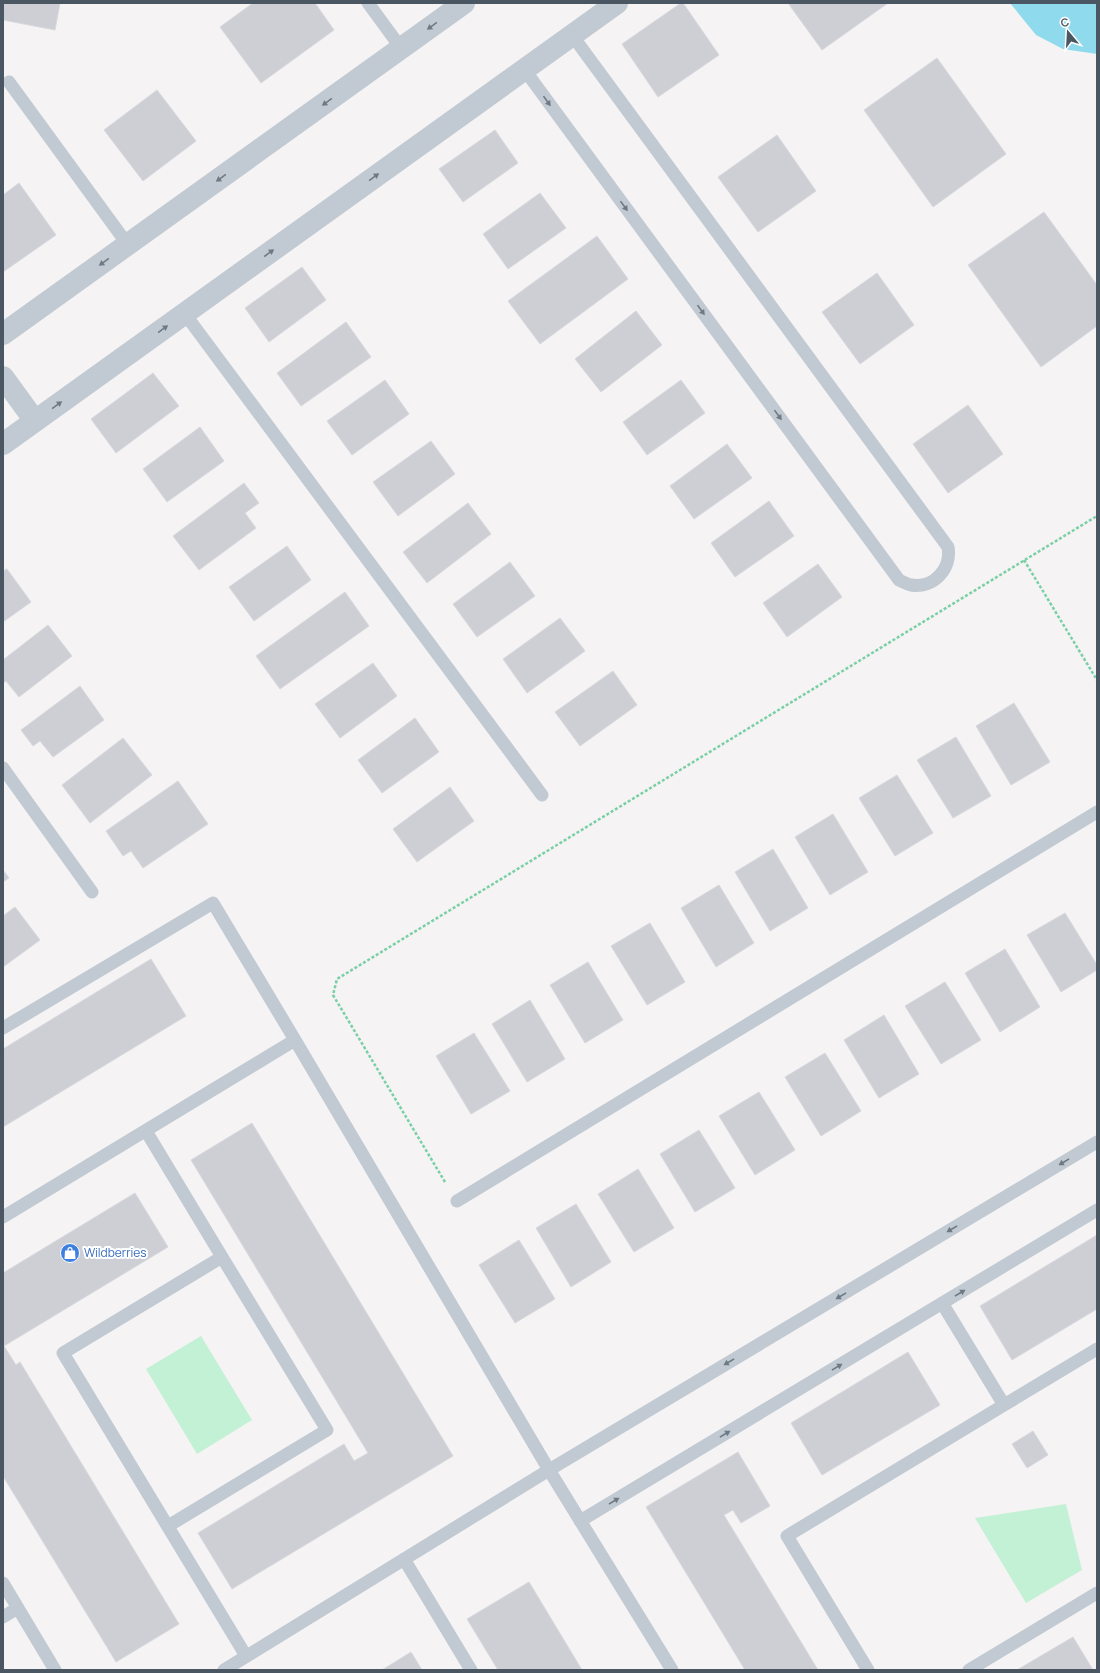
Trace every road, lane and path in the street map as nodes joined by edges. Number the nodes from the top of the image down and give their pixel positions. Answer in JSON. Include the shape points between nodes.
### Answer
{"nodes":[{"id":1,"x":368,"y":3,"type":"edge"},
{"id":2,"x":464,"y":3,"type":"edge"},
{"id":3,"x":616,"y":3,"type":"edge"},
{"id":4,"x":572,"y":35,"type":"junction"},
{"id":5,"x":401,"y":48,"type":"junction"},
{"id":6,"x":524,"y":69,"type":"junction"},
{"id":7,"x":9,"y":82,"type":"dead end"},
{"id":8,"x":128,"y":245,"type":"junction"},
{"id":9,"x":185,"y":314,"type":"junction"},
{"id":10,"x":3,"y":334,"type":"edge"},
{"id":11,"x":3,"y":377,"type":"edge"},
{"id":12,"x":35,"y":421,"type":"junction"},
{"id":13,"x":3,"y":444,"type":"edge"},
{"id":14,"x":1097,"y":516,"type":"edge"},
{"id":15,"x":1024,"y":560,"type":"junction"},
{"id":16,"x":1097,"y":680,"type":"edge"},
{"id":17,"x":3,"y":768,"type":"edge"},
{"id":18,"x":542,"y":795,"type":"dead end"},
{"id":19,"x":1097,"y":812,"type":"edge"},
{"id":20,"x":92,"y":892,"type":"dead end"},
{"id":21,"x":3,"y":1028,"type":"edge"},
{"id":22,"x":295,"y":1040,"type":"junction"},
{"id":23,"x":146,"y":1131,"type":"junction"},
{"id":24,"x":1097,"y":1142,"type":"edge"},
{"id":25,"x":457,"y":1201,"type":"joint"},
{"id":26,"x":1097,"y":1210,"type":"edge"},
{"id":27,"x":3,"y":1217,"type":"edge"},
{"id":28,"x":222,"y":1257,"type":"junction"},
{"id":29,"x":942,"y":1303,"type":"junction"},
{"id":30,"x":1097,"y":1349,"type":"edge"},
{"id":31,"x":1004,"y":1405,"type":"junction"},
{"id":32,"x":549,"y":1470,"type":"junction"},
{"id":33,"x":580,"y":1521,"type":"junction"},
{"id":34,"x":168,"y":1526,"type":"junction"},
{"id":35,"x":404,"y":1559,"type":"junction"},
{"id":36,"x":3,"y":1583,"type":"edge"},
{"id":37,"x":1097,"y":1593,"type":"edge"},
{"id":38,"x":18,"y":1608,"type":"junction"},
{"id":39,"x":3,"y":1617,"type":"edge"},
{"id":40,"x":246,"y":1656,"type":"junction"},
{"id":41,"x":55,"y":1670,"type":"edge"},
{"id":42,"x":224,"y":1670,"type":"edge"},
{"id":43,"x":471,"y":1670,"type":"edge"},
{"id":44,"x":672,"y":1670,"type":"edge"},
{"id":45,"x":868,"y":1670,"type":"edge"},
{"id":46,"x":969,"y":1670,"type":"edge"}],
"edges":[{"from":1,"to":5,"type":"lane"},
{"from":2,"to":5,"type":"street","one_way":true},
{"from":3,"to":4,"type":"street"},
{"from":4,"to":6,"type":"street"},
{"from":6,"to":4,"type":"lane","one_way":true,"via":[[899,580],[912,585],[927,584],[939,576],[947,567],[950,557],[948,547]]},
{"from":5,"to":8,"type":"street","one_way":true},
{"from":9,"to":6,"type":"street","one_way":true},
{"from":7,"to":8,"type":"lane"},
{"from":8,"to":10,"type":"street","one_way":true},
{"from":12,"to":9,"type":"street","one_way":true},
{"from":9,"to":18,"type":"lane"},
{"from":11,"to":12,"type":"street"},
{"from":12,"to":13,"type":"street"},
{"from":14,"to":15,"type":"path"},
{"from":15,"to":16,"type":"path"},
{"from":15,"to":25,"type":"path","via":[[337,979],[332,995]]},
{"from":17,"to":20,"type":"lane"},
{"from":19,"to":25,"type":"lane"},
{"from":21,"to":22,"type":"lane","via":[[213,903]]},
{"from":22,"to":23,"type":"lane"},
{"from":22,"to":32,"type":"lane"},
{"from":23,"to":27,"type":"lane"},
{"from":23,"to":28,"type":"lane"},
{"from":24,"to":32,"type":"lane","one_way":true},
{"from":29,"to":26,"type":"lane","one_way":true},
{"from":28,"to":34,"type":"lane","via":[[327,1430]]},
{"from":28,"to":34,"type":"lane","via":[[63,1353]]},
{"from":29,"to":31,"type":"lane"},
{"from":33,"to":29,"type":"lane","one_way":true},
{"from":30,"to":31,"type":"lane"},
{"from":31,"to":45,"type":"lane","via":[[787,1536]]},
{"from":32,"to":33,"type":"lane"},
{"from":32,"to":35,"type":"lane"},
{"from":33,"to":44,"type":"lane"},
{"from":34,"to":40,"type":"lane"},
{"from":35,"to":40,"type":"lane"},
{"from":35,"to":43,"type":"lane"},
{"from":36,"to":38,"type":"lane"},
{"from":37,"to":46,"type":"lane"},
{"from":38,"to":39,"type":"lane"},
{"from":38,"to":41,"type":"lane"},
{"from":40,"to":42,"type":"lane"}]}
